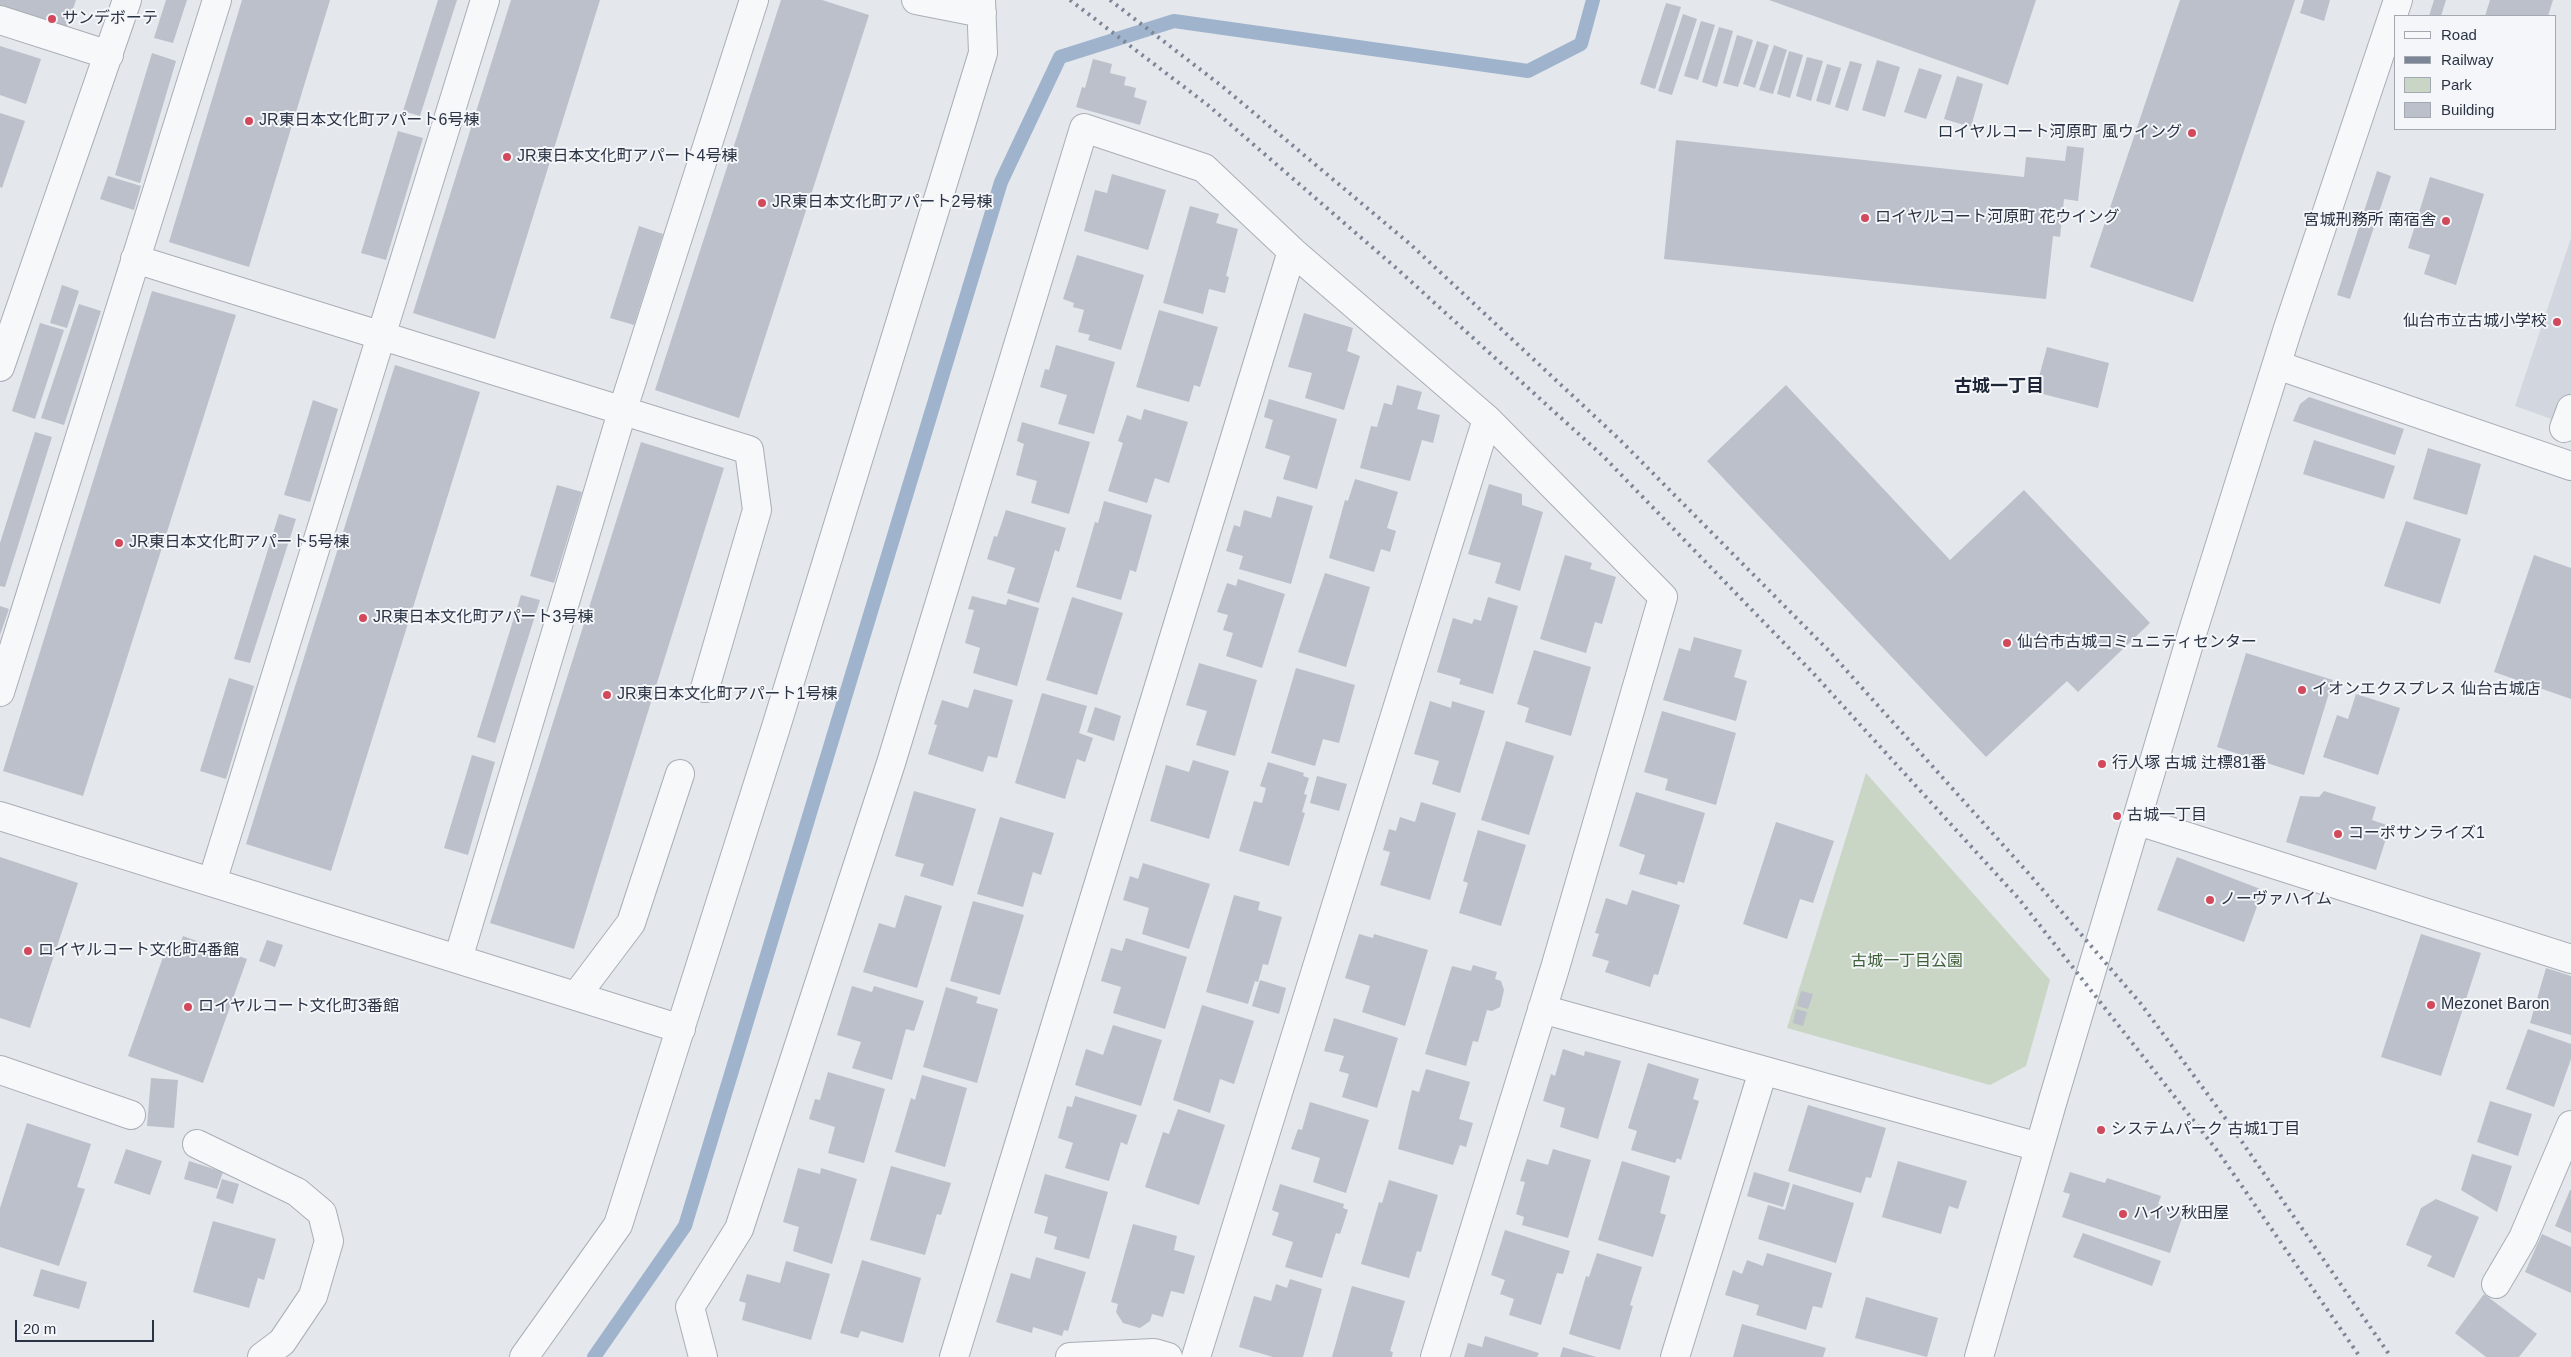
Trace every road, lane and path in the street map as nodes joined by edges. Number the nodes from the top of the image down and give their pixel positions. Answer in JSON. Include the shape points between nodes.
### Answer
{"nodes":[{"id":1,"x":127,"y":0,"type":"edge"},
{"id":2,"x":217,"y":0,"type":"edge"},
{"id":3,"x":485,"y":0,"type":"edge"},
{"id":4,"x":754,"y":0,"type":"edge"},
{"id":5,"x":916,"y":0,"type":"edge"},
{"id":6,"x":2398,"y":0,"type":"edge"},
{"id":7,"x":981,"y":6,"type":"edge"},
{"id":8,"x":0,"y":20,"type":"edge"},
{"id":9,"x":109,"y":55,"type":"junction"},
{"id":10,"x":1292,"y":251,"type":"junction"},
{"id":11,"x":135,"y":259,"type":"junction"},
{"id":12,"x":380,"y":335,"type":"junction"},
{"id":13,"x":2276,"y":365,"type":"junction"},
{"id":14,"x":0,"y":367,"type":"edge"},
{"id":15,"x":622,"y":412,"type":"junction"},
{"id":16,"x":1487,"y":419,"type":"junction"},
{"id":17,"x":2571,"y":466,"type":"edge"},
{"id":18,"x":705,"y":688,"type":"dead end"},
{"id":19,"x":0,"y":692,"type":"edge"},
{"id":20,"x":680,"y":774,"type":"dead end"},
{"id":21,"x":0,"y":816,"type":"edge"},
{"id":22,"x":2138,"y":821,"type":"junction"},
{"id":23,"x":212,"y":882,"type":"junction"},
{"id":24,"x":458,"y":959,"type":"junction"},
{"id":25,"x":2571,"y":960,"type":"edge"},
{"id":26,"x":576,"y":996,"type":"junction"},
{"id":27,"x":1542,"y":1009,"type":"junction"},
{"id":28,"x":682,"y":1029,"type":"junction"},
{"id":29,"x":0,"y":1070,"type":"edge"},
{"id":30,"x":1763,"y":1071,"type":"junction"},
{"id":31,"x":131,"y":1115,"type":"dead end"},
{"id":32,"x":2571,"y":1125,"type":"edge"},
{"id":33,"x":197,"y":1144,"type":"dead end"},
{"id":34,"x":2039,"y":1147,"type":"junction"},
{"id":35,"x":2496,"y":1284,"type":"dead end"},
{"id":36,"x":262,"y":1357,"type":"edge"},
{"id":37,"x":524,"y":1357,"type":"edge"},
{"id":38,"x":703,"y":1357,"type":"edge"},
{"id":39,"x":954,"y":1357,"type":"edge"},
{"id":40,"x":1070,"y":1357,"type":"edge"},
{"id":41,"x":1168,"y":1357,"type":"edge"},
{"id":42,"x":1196,"y":1357,"type":"edge"},
{"id":43,"x":1434,"y":1357,"type":"edge"},
{"id":44,"x":1675,"y":1357,"type":"edge"},
{"id":45,"x":1979,"y":1357,"type":"edge"}],
"edges":[{"from":1,"to":9,"type":"street"},
{"from":2,"to":11,"type":"street"},
{"from":3,"to":12,"type":"street"},
{"from":4,"to":15,"type":"street"},
{"from":5,"to":7,"type":"street"},
{"from":6,"to":13,"type":"street"},
{"from":7,"to":28,"type":"street","via":[[983,53],[980,65]]},
{"from":8,"to":9,"type":"street"},
{"from":9,"to":14,"type":"street"},
{"from":10,"to":16,"type":"street"},
{"from":10,"to":38,"type":"street","via":[[1204,168],[1084,128],[891,763],[739,1229],[690,1307]]},
{"from":10,"to":39,"type":"street"},
{"from":11,"to":12,"type":"street"},
{"from":11,"to":19,"type":"street"},
{"from":12,"to":15,"type":"street"},
{"from":12,"to":23,"type":"street"},
{"from":13,"to":17,"type":"street"},
{"from":13,"to":22,"type":"street","via":[[2191,637]]},
{"from":15,"to":18,"type":"street","via":[[748,450],[757,510]]},
{"from":15,"to":24,"type":"street"},
{"from":16,"to":27,"type":"street","via":[[1663,597]]},
{"from":16,"to":42,"type":"street"},
{"from":20,"to":26,"type":"street","via":[[631,923]]},
{"from":21,"to":23,"type":"street"},
{"from":22,"to":25,"type":"street"},
{"from":22,"to":34,"type":"street"},
{"from":23,"to":24,"type":"street"},
{"from":24,"to":26,"type":"street"},
{"from":26,"to":28,"type":"street"},
{"from":27,"to":30,"type":"street"},
{"from":27,"to":43,"type":"street"},
{"from":28,"to":37,"type":"street","via":[[618,1225]]},
{"from":29,"to":31,"type":"street"},
{"from":30,"to":34,"type":"street"},
{"from":30,"to":44,"type":"street"},
{"from":32,"to":35,"type":"street","via":[[2524,1238]]},
{"from":33,"to":36,"type":"street","via":[[297,1192],[322,1213],[329,1241],[313,1296],[282,1342]]},
{"from":34,"to":45,"type":"street"},
{"from":40,"to":41,"type":"street","via":[[1154,1353]]}]}
